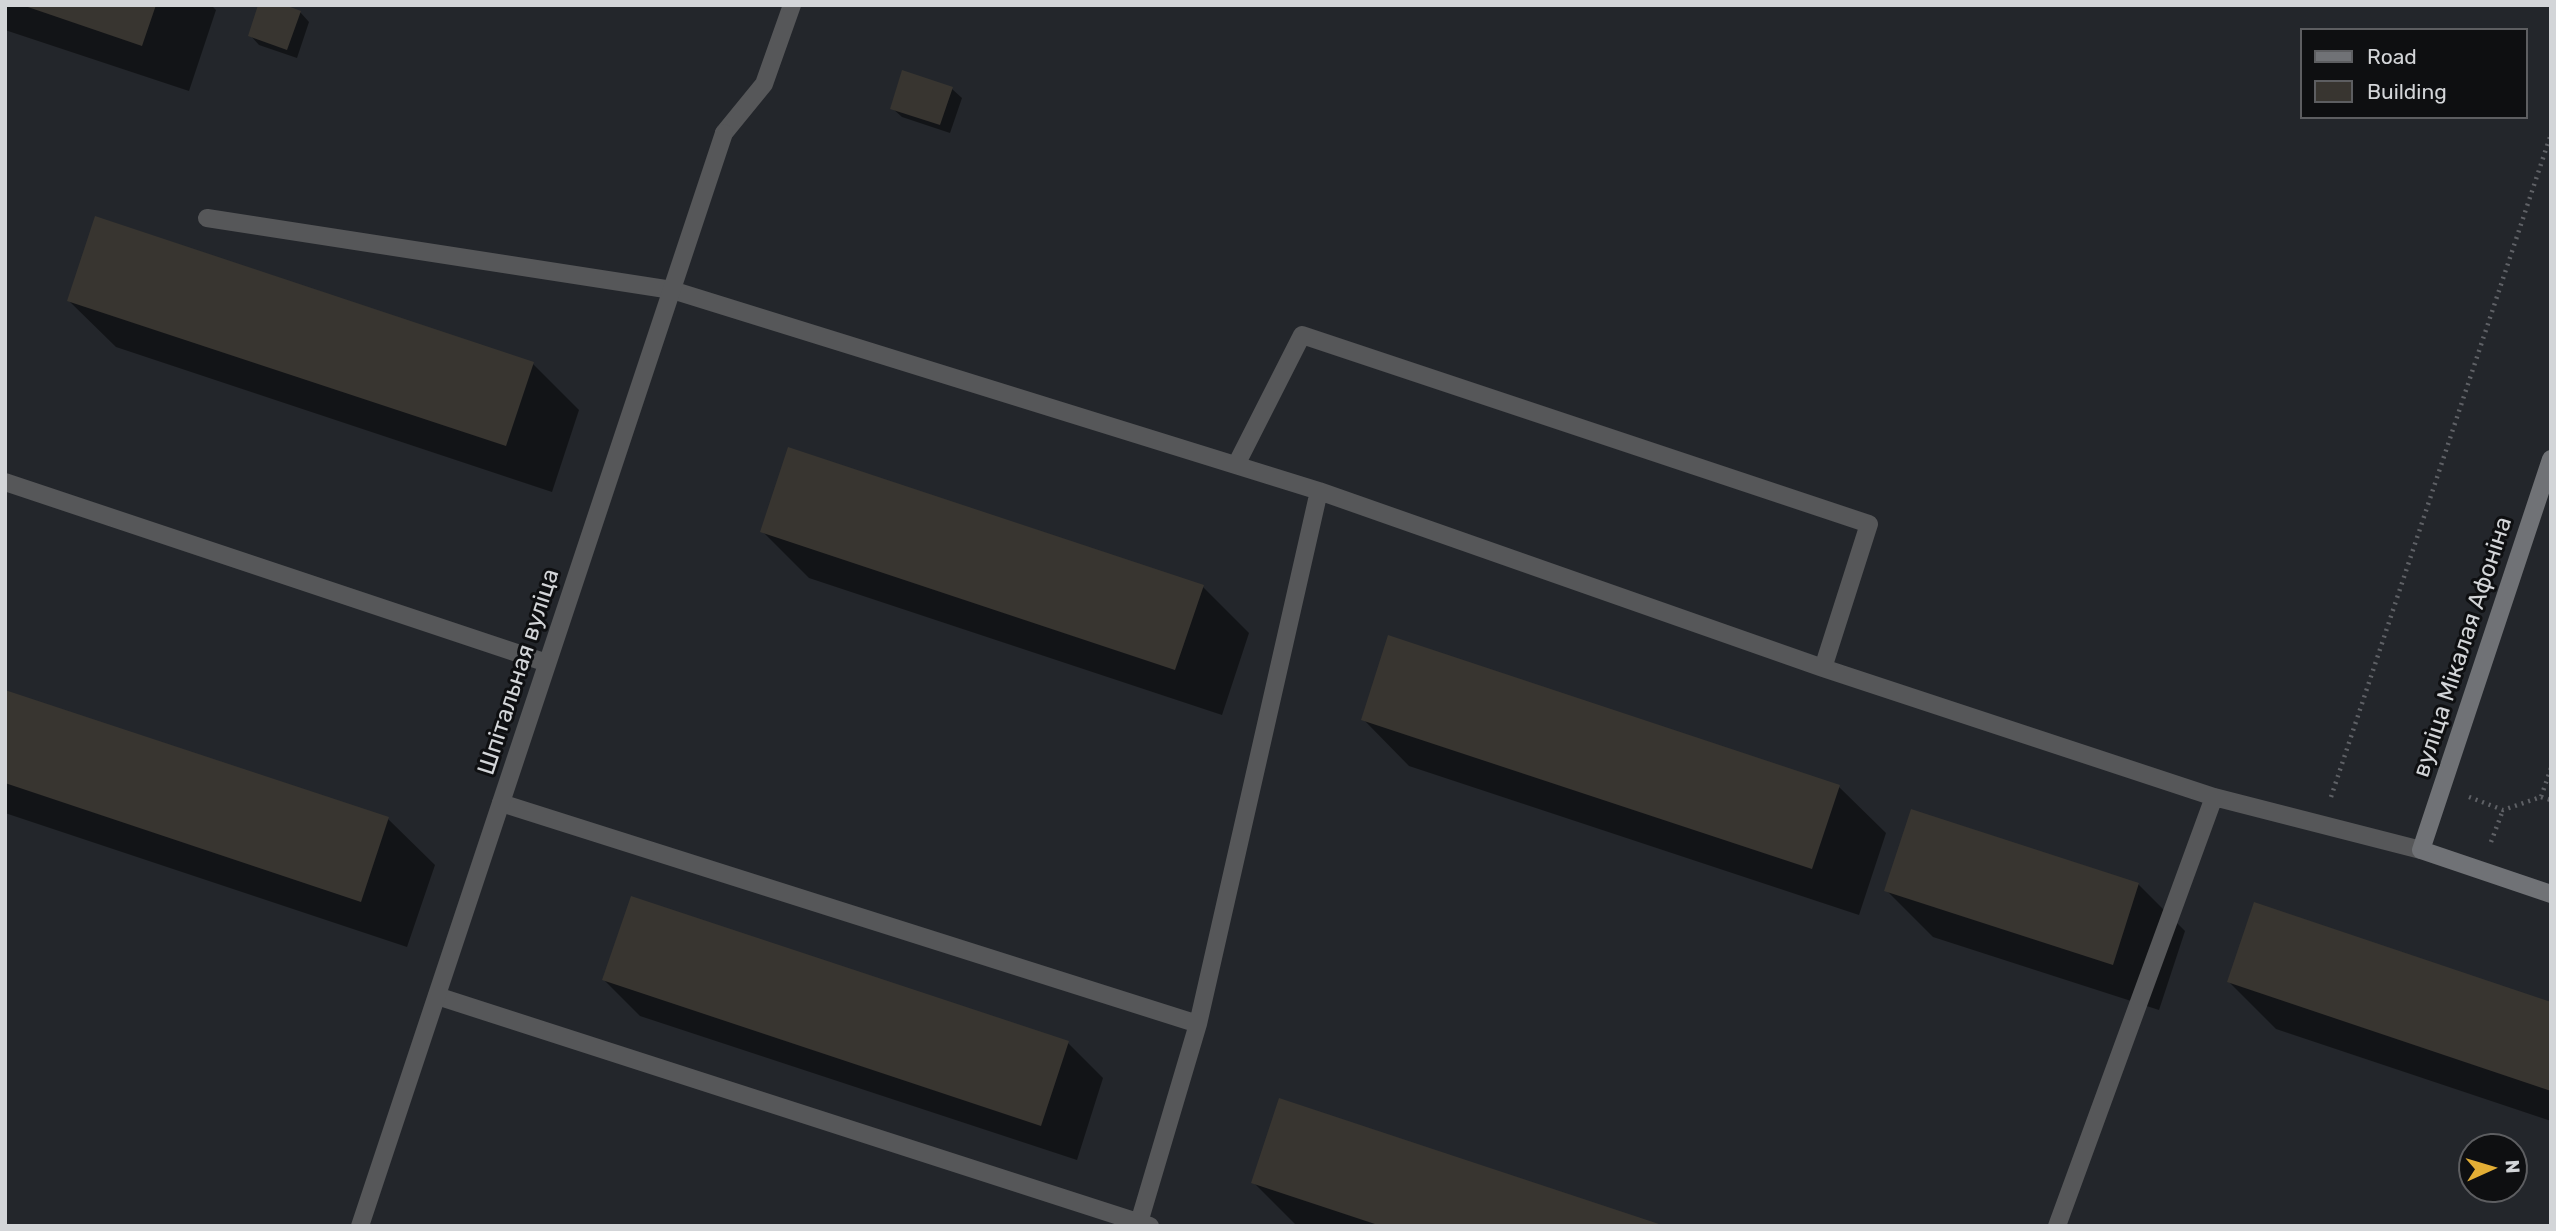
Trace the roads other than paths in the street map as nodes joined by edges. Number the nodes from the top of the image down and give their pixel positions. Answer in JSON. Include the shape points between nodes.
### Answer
{"nodes":[{"id":1,"x":792,"y":5,"type":"edge"},
{"id":2,"x":207,"y":218,"type":"dead end"},
{"id":3,"x":672,"y":289,"type":"junction"},
{"id":4,"x":2551,"y":459,"type":"edge"},
{"id":5,"x":1236,"y":466,"type":"junction"},
{"id":6,"x":5,"y":482,"type":"edge"},
{"id":7,"x":1319,"y":491,"type":"junction"},
{"id":8,"x":547,"y":663,"type":"junction"},
{"id":9,"x":1823,"y":668,"type":"junction"},
{"id":10,"x":2214,"y":797,"type":"junction"},
{"id":11,"x":501,"y":803,"type":"junction"},
{"id":12,"x":2421,"y":850,"type":"junction"},
{"id":13,"x":2551,"y":894,"type":"edge"},
{"id":14,"x":437,"y":996,"type":"junction"},
{"id":15,"x":1198,"y":1024,"type":"junction"},
{"id":16,"x":1142,"y":1225,"type":"edge"},
{"id":17,"x":360,"y":1226,"type":"edge"},
{"id":18,"x":2057,"y":1226,"type":"edge"}],
"edges":[{"from":1,"to":3,"type":"street","name":"Шпітальная вуліца","via":[[764,84],[724,133]]},
{"from":2,"to":3,"type":"street"},
{"from":3,"to":5,"type":"street"},
{"from":3,"to":8,"type":"street","name":"Шпітальная вуліца"},
{"from":4,"to":12,"type":"street","name":"вуліца Мікалая Афоніна"},
{"from":5,"to":7,"type":"street"},
{"from":5,"to":9,"type":"street","via":[[1302,335],[1869,524]]},
{"from":6,"to":8,"type":"street"},
{"from":7,"to":9,"type":"street"},
{"from":7,"to":15,"type":"street"},
{"from":8,"to":11,"type":"street","name":"Шпітальная вуліца"},
{"from":9,"to":10,"type":"street"},
{"from":10,"to":12,"type":"street"},
{"from":10,"to":18,"type":"street"},
{"from":11,"to":14,"type":"street","name":"Шпітальная вуліца"},
{"from":11,"to":15,"type":"street"},
{"from":12,"to":13,"type":"street"},
{"from":14,"to":16,"type":"street"},
{"from":14,"to":17,"type":"street","name":"Шпітальная вуліца"},
{"from":15,"to":16,"type":"street"}]}
